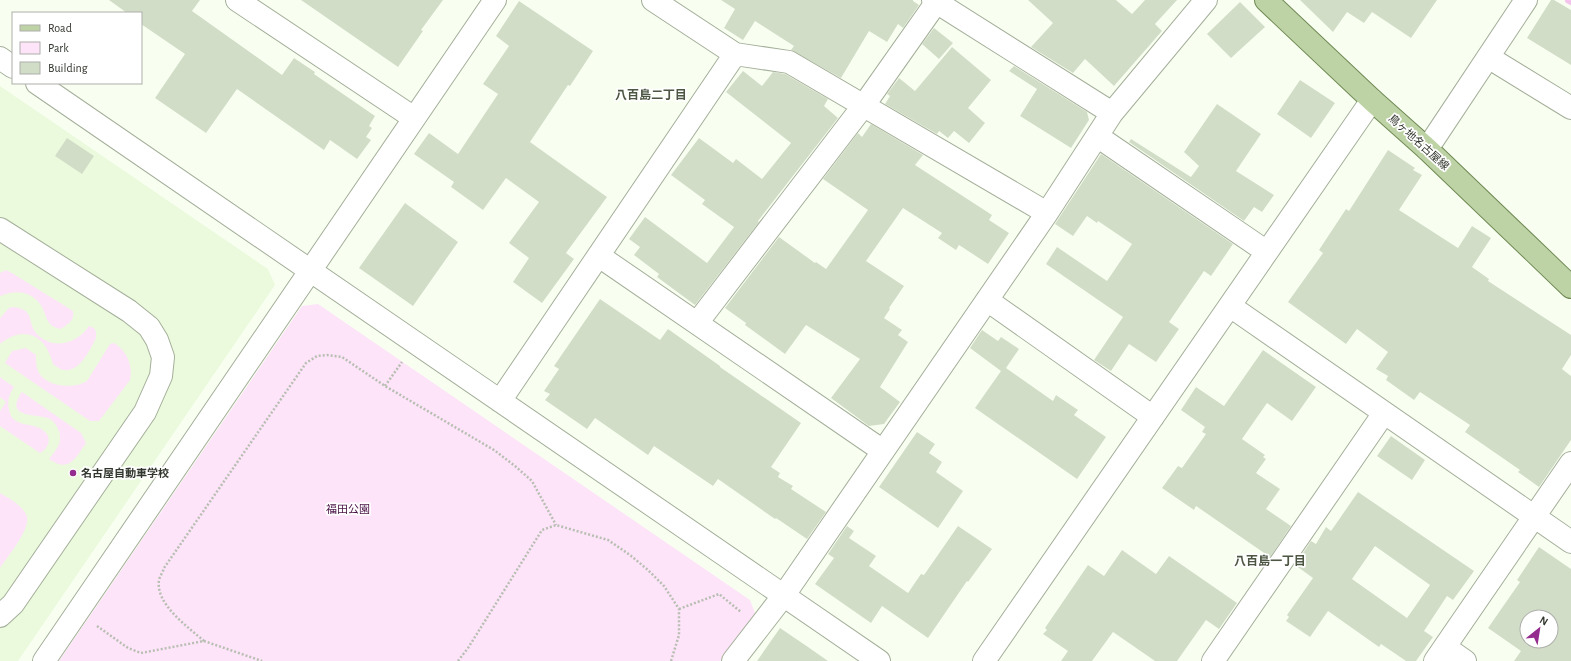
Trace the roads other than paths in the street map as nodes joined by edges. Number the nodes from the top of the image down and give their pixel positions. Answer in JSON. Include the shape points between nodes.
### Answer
{"nodes":[{"id":1,"x":237,"y":0,"type":"edge"},
{"id":2,"x":495,"y":0,"type":"edge"},
{"id":3,"x":653,"y":0,"type":"edge"},
{"id":4,"x":1206,"y":0,"type":"edge"},
{"id":5,"x":1266,"y":0,"type":"edge"},
{"id":6,"x":1526,"y":0,"type":"edge"},
{"id":7,"x":936,"y":1,"type":"edge"},
{"id":8,"x":735,"y":54,"type":"junction"},
{"id":9,"x":1488,"y":57,"type":"junction"},
{"id":10,"x":0,"y":58,"type":"edge"},
{"id":11,"x":12,"y":66,"type":"edge"},
{"id":12,"x":38,"y":84,"type":"edge"},
{"id":13,"x":1372,"y":100,"type":"junction"},
{"id":14,"x":864,"y":105,"type":"junction"},
{"id":15,"x":1571,"y":108,"type":"edge"},
{"id":16,"x":1112,"y":113,"type":"junction"},
{"id":17,"x":414,"y":118,"type":"junction"},
{"id":18,"x":1097,"y":136,"type":"junction"},
{"id":19,"x":1427,"y":149,"type":"junction"},
{"id":20,"x":1047,"y":213,"type":"junction"},
{"id":21,"x":0,"y":229,"type":"edge"},
{"id":22,"x":1267,"y":252,"type":"junction"},
{"id":23,"x":599,"y":256,"type":"junction"},
{"id":24,"x":310,"y":270,"type":"junction"},
{"id":25,"x":1571,"y":287,"type":"edge"},
{"id":26,"x":987,"y":300,"type":"junction"},
{"id":27,"x":1230,"y":306,"type":"junction"},
{"id":28,"x":697,"y":323,"type":"junction"},
{"id":29,"x":500,"y":401,"type":"junction"},
{"id":30,"x":1384,"y":413,"type":"junction"},
{"id":31,"x":1153,"y":417,"type":"junction"},
{"id":32,"x":883,"y":451,"type":"junction"},
{"id":33,"x":1571,"y":463,"type":"edge"},
{"id":34,"x":1534,"y":517,"type":"junction"},
{"id":35,"x":1571,"y":542,"type":"edge"},
{"id":36,"x":784,"y":595,"type":"junction"},
{"id":37,"x":0,"y":616,"type":"edge"},
{"id":38,"x":1440,"y":654,"type":"edge"},
{"id":39,"x":44,"y":661,"type":"edge"},
{"id":40,"x":733,"y":661,"type":"edge"},
{"id":41,"x":879,"y":661,"type":"edge"},
{"id":42,"x":984,"y":661,"type":"edge"},
{"id":43,"x":1213,"y":661,"type":"edge"},
{"id":44,"x":1465,"y":661,"type":"edge"}],
"edges":[{"from":1,"to":17,"type":"street"},
{"from":2,"to":17,"type":"street"},
{"from":3,"to":8,"type":"street"},
{"from":4,"to":16,"type":"street"},
{"from":5,"to":13,"type":"main road","name":"鳥ヶ地名古屋線"},
{"from":6,"to":9,"type":"street"},
{"from":7,"to":14,"type":"street"},
{"from":7,"to":16,"type":"street"},
{"from":8,"to":14,"type":"street","via":[[789,62]]},
{"from":8,"to":23,"type":"street"},
{"from":9,"to":15,"type":"street"},
{"from":9,"to":19,"type":"street"},
{"from":10,"to":11,"type":"street"},
{"from":12,"to":24,"type":"street"},
{"from":13,"to":19,"type":"main road","name":"鳥ヶ地名古屋線"},
{"from":13,"to":22,"type":"street"},
{"from":14,"to":20,"type":"street"},
{"from":14,"to":28,"type":"street"},
{"from":16,"to":18,"type":"street"},
{"from":17,"to":24,"type":"street"},
{"from":18,"to":20,"type":"street"},
{"from":18,"to":22,"type":"street"},
{"from":19,"to":25,"type":"main road","name":"鳥ヶ地名古屋線"},
{"from":20,"to":26,"type":"street"},
{"from":21,"to":37,"type":"street","via":[[129,311],[149,327],[163,357],[161,376],[145,412],[18,598]]},
{"from":22,"to":27,"type":"street"},
{"from":23,"to":28,"type":"street"},
{"from":23,"to":29,"type":"street"},
{"from":24,"to":29,"type":"street"},
{"from":24,"to":39,"type":"street"},
{"from":26,"to":31,"type":"street"},
{"from":26,"to":32,"type":"street"},
{"from":27,"to":30,"type":"street"},
{"from":27,"to":31,"type":"street"},
{"from":28,"to":32,"type":"street"},
{"from":29,"to":36,"type":"street"},
{"from":30,"to":34,"type":"street"},
{"from":30,"to":43,"type":"street"},
{"from":31,"to":42,"type":"street"},
{"from":32,"to":36,"type":"street"},
{"from":33,"to":34,"type":"street"},
{"from":34,"to":35,"type":"street"},
{"from":34,"to":38,"type":"street"},
{"from":36,"to":40,"type":"street"},
{"from":36,"to":41,"type":"street"},
{"from":38,"to":44,"type":"street"}]}
